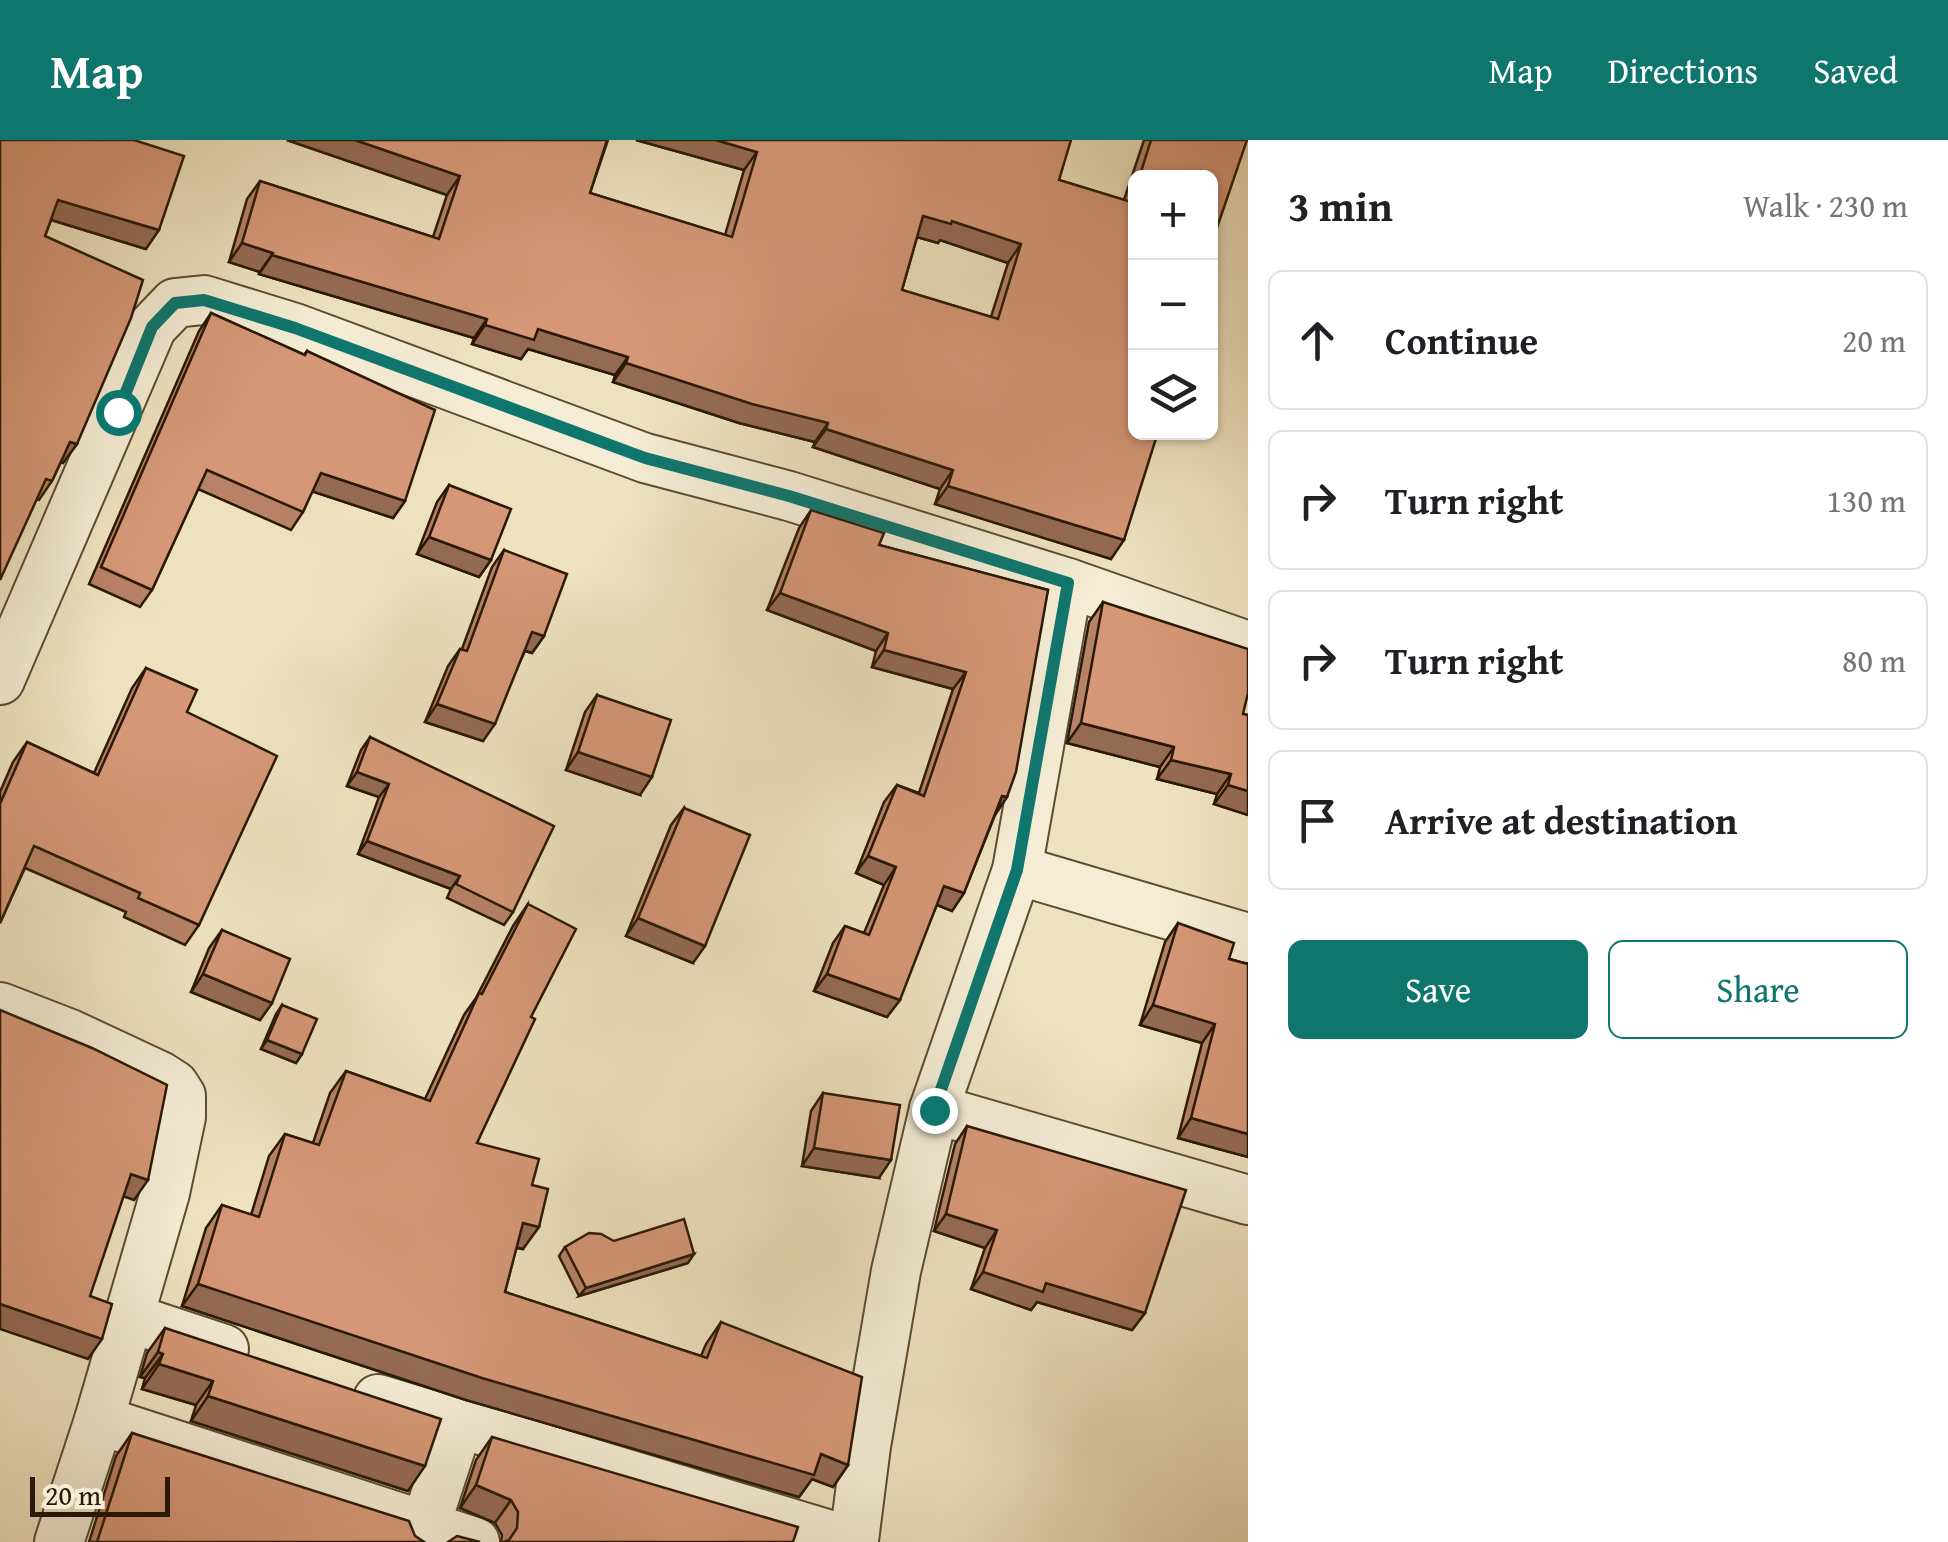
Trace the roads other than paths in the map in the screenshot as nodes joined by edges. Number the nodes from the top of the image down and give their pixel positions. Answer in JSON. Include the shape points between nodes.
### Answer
{"nodes":[{"id":1,"x":1068,"y":583,"type":"junction"},
{"id":2,"x":1248,"y":646,"type":"edge"},
{"id":3,"x":0,"y":680,"type":"edge"},
{"id":4,"x":1017,"y":870,"type":"junction"},
{"id":5,"x":1248,"y":938,"type":"edge"},
{"id":6,"x":0,"y":1007,"type":"edge"},
{"id":7,"x":934,"y":1110,"type":"junction"},
{"id":8,"x":1248,"y":1200,"type":"edge"},
{"id":9,"x":128,"y":1317,"type":"junction"},
{"id":10,"x":256,"y":1359,"type":"edge"},
{"id":11,"x":329,"y":1384,"type":"edge"},
{"id":12,"x":99,"y":1420,"type":"junction"},
{"id":13,"x":458,"y":1426,"type":"junction"},
{"id":14,"x":423,"y":1534,"type":"edge"},
{"id":15,"x":854,"y":1541,"type":"edge"},
{"id":16,"x":59,"y":1542,"type":"edge"},
{"id":17,"x":475,"y":1542,"type":"edge"}],
"edges":[{"from":1,"to":2,"type":"street"},
{"from":1,"to":3,"type":"street","via":[[645,458],[204,300],[175,303],[152,327]]},
{"from":1,"to":4,"type":"street"},
{"from":4,"to":5,"type":"street"},
{"from":4,"to":7,"type":"street"},
{"from":6,"to":9,"type":"street","via":[[160,1076],[181,1096],[165,1193]]},
{"from":7,"to":8,"type":"street"},
{"from":7,"to":15,"type":"street","via":[[896,1271]]},
{"from":9,"to":10,"type":"street"},
{"from":9,"to":12,"type":"street"},
{"from":11,"to":13,"type":"street"},
{"from":12,"to":14,"type":"street"},
{"from":12,"to":16,"type":"street"},
{"from":13,"to":14,"type":"street"},
{"from":13,"to":15,"type":"street"},
{"from":14,"to":17,"type":"street"}]}
